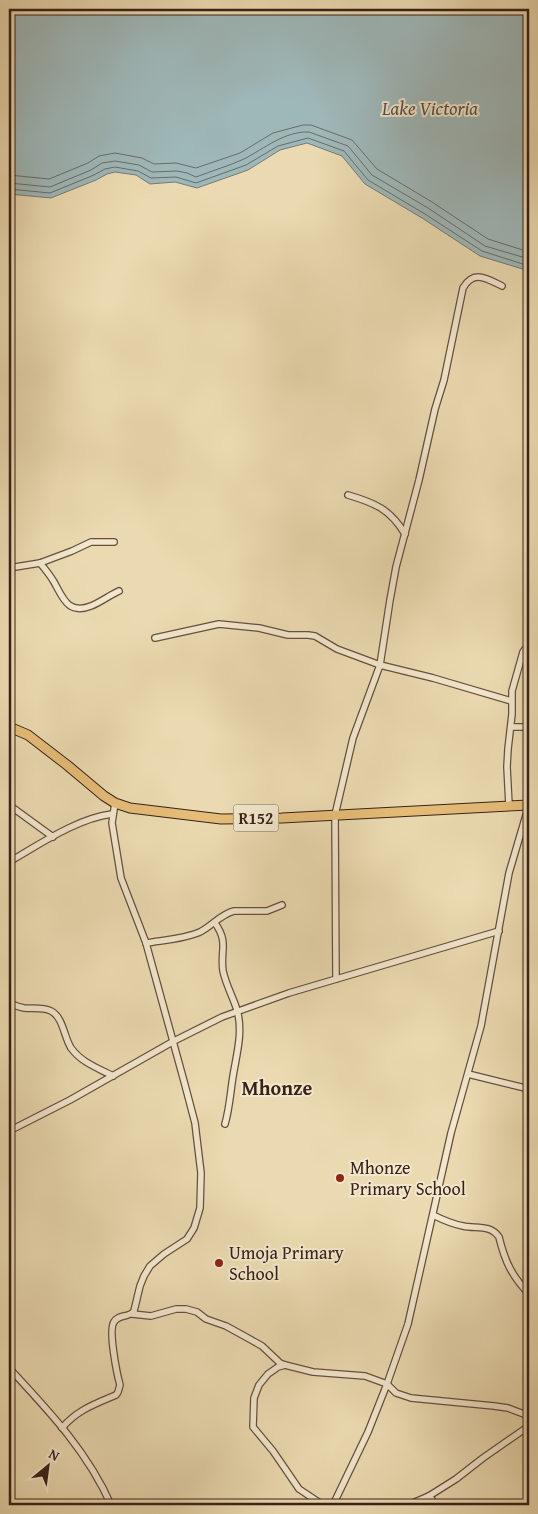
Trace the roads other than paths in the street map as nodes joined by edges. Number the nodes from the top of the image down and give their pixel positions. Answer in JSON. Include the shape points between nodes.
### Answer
{"nodes":[{"id":1,"x":502,"y":286,"type":"dead end"},
{"id":2,"x":348,"y":495,"type":"dead end"},
{"id":3,"x":404,"y":534,"type":"junction"},
{"id":4,"x":114,"y":542,"type":"dead end"},
{"id":5,"x":40,"y":563,"type":"junction"},
{"id":6,"x":9,"y":568,"type":"edge"},
{"id":7,"x":119,"y":591,"type":"dead end"},
{"id":8,"x":155,"y":638,"type":"dead end"},
{"id":9,"x":529,"y":644,"type":"edge"},
{"id":10,"x":380,"y":665,"type":"junction"},
{"id":11,"x":511,"y":701,"type":"junction"},
{"id":12,"x":511,"y":727,"type":"junction"},
{"id":13,"x":529,"y":727,"type":"edge"},
{"id":14,"x":9,"y":729,"type":"edge"},
{"id":15,"x":114,"y":803,"type":"junction"},
{"id":16,"x":509,"y":805,"type":"junction"},
{"id":17,"x":529,"y":805,"type":"edge"},
{"id":18,"x":9,"y":806,"type":"edge"},
{"id":19,"x":112,"y":814,"type":"junction"},
{"id":20,"x":335,"y":815,"type":"junction"},
{"id":21,"x":53,"y":837,"type":"junction"},
{"id":22,"x":14,"y":859,"type":"dead end"},
{"id":23,"x":282,"y":905,"type":"dead end"},
{"id":24,"x":215,"y":923,"type":"junction"},
{"id":25,"x":498,"y":931,"type":"junction"},
{"id":26,"x":146,"y":943,"type":"junction"},
{"id":27,"x":9,"y":963,"type":"edge"},
{"id":28,"x":336,"y":979,"type":"junction"},
{"id":29,"x":9,"y":980,"type":"edge"},
{"id":30,"x":9,"y":1003,"type":"edge"},
{"id":31,"x":237,"y":1011,"type":"junction"},
{"id":32,"x":174,"y":1042,"type":"junction"},
{"id":33,"x":468,"y":1074,"type":"junction"},
{"id":34,"x":113,"y":1076,"type":"junction"},
{"id":35,"x":529,"y":1090,"type":"edge"},
{"id":36,"x":225,"y":1124,"type":"dead end"},
{"id":37,"x":9,"y":1131,"type":"edge"},
{"id":38,"x":433,"y":1216,"type":"junction"},
{"id":39,"x":529,"y":1294,"type":"edge"},
{"id":40,"x":132,"y":1314,"type":"junction"},
{"id":41,"x":285,"y":1365,"type":"junction"},
{"id":42,"x":9,"y":1368,"type":"edge"},
{"id":43,"x":387,"y":1384,"type":"junction"},
{"id":44,"x":529,"y":1416,"type":"edge"},
{"id":45,"x":529,"y":1426,"type":"edge"},
{"id":46,"x":62,"y":1428,"type":"junction"},
{"id":47,"x":429,"y":1496,"type":"junction"},
{"id":48,"x":111,"y":1505,"type":"edge"},
{"id":49,"x":323,"y":1505,"type":"edge"},
{"id":50,"x":333,"y":1505,"type":"edge"},
{"id":51,"x":408,"y":1505,"type":"edge"},
{"id":52,"x":436,"y":1505,"type":"edge"}],
"edges":[{"from":1,"to":3,"type":"street","via":[[479,277],[470,279],[463,288],[444,380]]},
{"from":2,"to":3,"type":"street","via":[[385,510]]},
{"from":3,"to":10,"type":"street"},
{"from":4,"to":5,"type":"street","via":[[90,542]]},
{"from":5,"to":6,"type":"street"},
{"from":5,"to":7,"type":"street","via":[[64,602],[70,606],[90,607]]},
{"from":8,"to":10,"type":"street","via":[[219,624],[259,628],[280,634],[315,636],[337,649]]},
{"from":9,"to":11,"type":"street","via":[[523,652]]},
{"from":10,"to":11,"type":"street"},
{"from":10,"to":20,"type":"street","via":[[353,738]]},
{"from":11,"to":12,"type":"street"},
{"from":12,"to":13,"type":"street"},
{"from":12,"to":16,"type":"street","via":[[507,767]]},
{"from":14,"to":15,"type":"main road","number":"R152","via":[[28,735]]},
{"from":15,"to":19,"type":"street"},
{"from":15,"to":20,"type":"main road","number":"R152","via":[[130,808],[220,819]]},
{"from":16,"to":17,"type":"main road","number":"R152"},
{"from":16,"to":20,"type":"main road","number":"R152"},
{"from":17,"to":25,"type":"street","via":[[509,872]]},
{"from":18,"to":21,"type":"street"},
{"from":19,"to":21,"type":"street","via":[[91,819]]},
{"from":19,"to":26,"type":"street","via":[[121,878]]},
{"from":20,"to":28,"type":"street"},
{"from":21,"to":22,"type":"street"},
{"from":23,"to":24,"type":"street","via":[[267,911],[229,912]]},
{"from":24,"to":26,"type":"street","via":[[190,935]]},
{"from":24,"to":31,"type":"street","via":[[223,937],[223,968]]},
{"from":25,"to":28,"type":"street"},
{"from":25,"to":33,"type":"street"},
{"from":26,"to":32,"type":"street"},
{"from":27,"to":29,"type":"street"},
{"from":28,"to":31,"type":"street"},
{"from":30,"to":34,"type":"street","via":[[20,1008],[50,1011],[57,1016],[68,1042],[79,1057]]},
{"from":31,"to":32,"type":"street"},
{"from":31,"to":36,"type":"street","via":[[238,1048]]},
{"from":32,"to":34,"type":"street"},
{"from":32,"to":40,"type":"street","via":[[195,1123],[201,1173],[200,1208],[187,1239],[150,1266]]},
{"from":33,"to":35,"type":"street"},
{"from":33,"to":38,"type":"street"},
{"from":34,"to":37,"type":"street"},
{"from":38,"to":39,"type":"street","via":[[464,1226],[487,1228],[496,1234],[507,1265]]},
{"from":38,"to":43,"type":"street","via":[[408,1324]]},
{"from":40,"to":41,"type":"street","via":[[151,1316],[176,1309],[196,1312],[262,1346]]},
{"from":40,"to":46,"type":"street","via":[[117,1318],[112,1324],[120,1385],[118,1392],[73,1415]]},
{"from":41,"to":43,"type":"street","via":[[313,1372],[358,1375]]},
{"from":41,"to":49,"type":"street","via":[[268,1374],[259,1385],[254,1398],[253,1428],[299,1489]]},
{"from":42,"to":46,"type":"street"},
{"from":43,"to":44,"type":"street","via":[[396,1393],[411,1398],[508,1408]]},
{"from":43,"to":50,"type":"street"},
{"from":45,"to":47,"type":"street"},
{"from":46,"to":48,"type":"street","via":[[88,1461]]},
{"from":47,"to":51,"type":"street"},
{"from":47,"to":52,"type":"street"}]}
